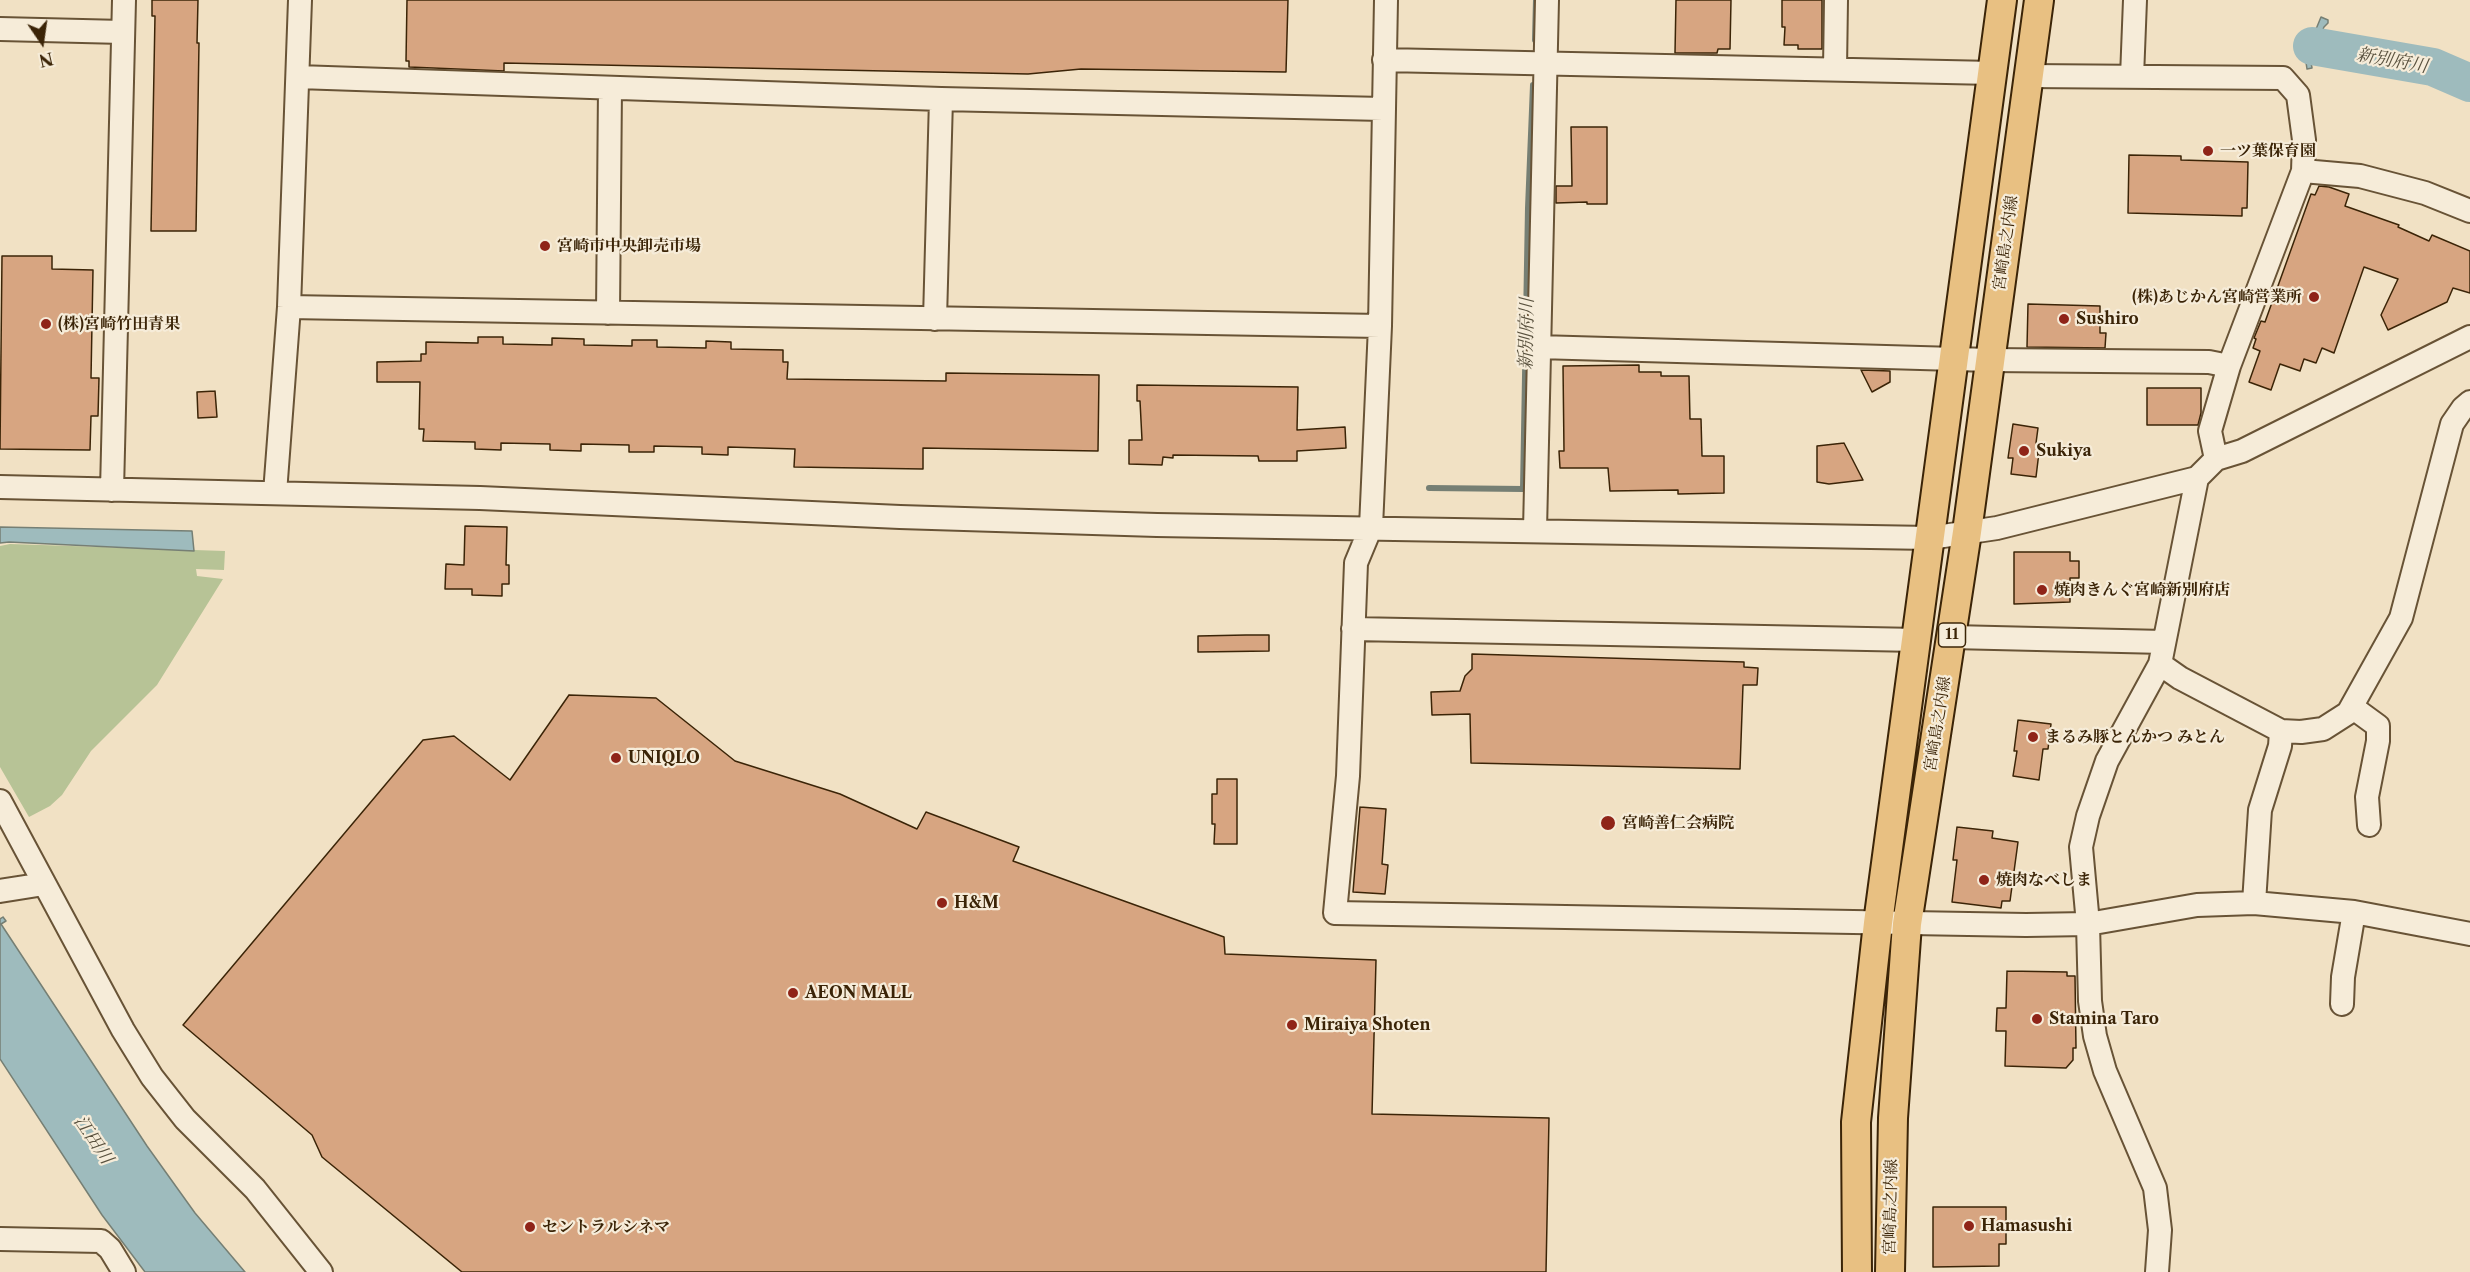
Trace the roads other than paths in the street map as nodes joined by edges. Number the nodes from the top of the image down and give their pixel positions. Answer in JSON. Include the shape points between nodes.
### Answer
{"nodes":[{"id":1,"x":124,"y":0,"type":"edge"},
{"id":2,"x":300,"y":0,"type":"edge"},
{"id":3,"x":1386,"y":0,"type":"edge"},
{"id":4,"x":1547,"y":0,"type":"edge"},
{"id":5,"x":1836,"y":0,"type":"edge"},
{"id":6,"x":2002,"y":0,"type":"edge"},
{"id":7,"x":2038,"y":0,"type":"edge"},
{"id":8,"x":2135,"y":0,"type":"edge"},
{"id":9,"x":0,"y":29,"type":"edge"},
{"id":10,"x":123,"y":32,"type":"junction"},
{"id":11,"x":1384,"y":60,"type":"junction"},
{"id":12,"x":1545,"y":63,"type":"junction"},
{"id":13,"x":1835,"y":69,"type":"junction"},
{"id":14,"x":1993,"y":73,"type":"junction"},
{"id":15,"x":2029,"y":76,"type":"junction"},
{"id":16,"x":298,"y":77,"type":"junction"},
{"id":17,"x":2132,"y":77,"type":"junction"},
{"id":18,"x":610,"y":88,"type":"junction"},
{"id":19,"x":941,"y":99,"type":"junction"},
{"id":20,"x":1383,"y":109,"type":"junction"},
{"id":21,"x":2303,"y":171,"type":"junction"},
{"id":22,"x":2470,"y":211,"type":"edge"},
{"id":23,"x":289,"y":308,"type":"junction"},
{"id":24,"x":608,"y":313,"type":"junction"},
{"id":25,"x":935,"y":319,"type":"junction"},
{"id":26,"x":1380,"y":326,"type":"junction"},
{"id":27,"x":2470,"y":338,"type":"edge"},
{"id":28,"x":1538,"y":347,"type":"junction"},
{"id":29,"x":1956,"y":359,"type":"junction"},
{"id":30,"x":1990,"y":360,"type":"junction"},
{"id":31,"x":2229,"y":366,"type":"junction"},
{"id":32,"x":2470,"y":402,"type":"edge"},
{"id":33,"x":2216,"y":459,"type":"junction"},
{"id":34,"x":2197,"y":478,"type":"junction"},
{"id":35,"x":0,"y":488,"type":"edge"},
{"id":36,"x":112,"y":490,"type":"junction"},
{"id":37,"x":275,"y":493,"type":"junction"},
{"id":38,"x":1371,"y":527,"type":"junction"},
{"id":39,"x":1535,"y":530,"type":"junction"},
{"id":40,"x":1967,"y":532,"type":"junction"},
{"id":41,"x":1930,"y":538,"type":"junction"},
{"id":42,"x":1353,"y":629,"type":"junction"},
{"id":43,"x":1952,"y":637,"type":"junction"},
{"id":44,"x":1918,"y":639,"type":"junction"},
{"id":45,"x":2164,"y":642,"type":"junction"},
{"id":46,"x":2160,"y":664,"type":"junction"},
{"id":47,"x":2352,"y":707,"type":"junction"},
{"id":48,"x":2281,"y":731,"type":"junction"},
{"id":49,"x":0,"y":801,"type":"edge"},
{"id":50,"x":2369,"y":825,"type":"dead end"},
{"id":51,"x":44,"y":884,"type":"junction"},
{"id":52,"x":0,"y":891,"type":"edge"},
{"id":53,"x":2253,"y":903,"type":"junction"},
{"id":54,"x":2354,"y":912,"type":"junction"},
{"id":55,"x":1878,"y":923,"type":"junction"},
{"id":56,"x":1907,"y":924,"type":"junction"},
{"id":57,"x":2088,"y":924,"type":"junction"},
{"id":58,"x":2470,"y":934,"type":"edge"},
{"id":59,"x":2342,"y":1004,"type":"dead end"},
{"id":60,"x":0,"y":1239,"type":"edge"},
{"id":61,"x":124,"y":1272,"type":"edge"},
{"id":62,"x":321,"y":1272,"type":"edge"},
{"id":63,"x":1857,"y":1272,"type":"edge"},
{"id":64,"x":1890,"y":1272,"type":"edge"},
{"id":65,"x":2157,"y":1272,"type":"edge"}],
"edges":[{"from":1,"to":10,"type":"street"},
{"from":2,"to":16,"type":"street"},
{"from":3,"to":11,"type":"street"},
{"from":4,"to":12,"type":"street"},
{"from":5,"to":13,"type":"street"},
{"from":6,"to":14,"type":"main road","name":"宮崎島之内線","number":"11"},
{"from":7,"to":15,"type":"main road","name":"宮崎島之内線","number":"11"},
{"from":8,"to":17,"type":"street"},
{"from":9,"to":10,"type":"street"},
{"from":10,"to":36,"type":"street"},
{"from":11,"to":12,"type":"street"},
{"from":11,"to":20,"type":"street"},
{"from":12,"to":13,"type":"street"},
{"from":12,"to":28,"type":"street"},
{"from":13,"to":14,"type":"street"},
{"from":14,"to":29,"type":"main road","name":"宮崎島之内線","number":"11"},
{"from":15,"to":17,"type":"street"},
{"from":15,"to":30,"type":"main road","name":"宮崎島之内線","number":"11"},
{"from":16,"to":18,"type":"street"},
{"from":16,"to":23,"type":"street"},
{"from":17,"to":21,"type":"street","via":[[2283,78],[2298,96],[2304,140]]},
{"from":18,"to":19,"type":"street"},
{"from":18,"to":24,"type":"street"},
{"from":19,"to":20,"type":"street"},
{"from":19,"to":25,"type":"street"},
{"from":20,"to":26,"type":"street"},
{"from":21,"to":22,"type":"street","via":[[2360,176],[2425,193]]},
{"from":21,"to":31,"type":"street"},
{"from":23,"to":24,"type":"street"},
{"from":23,"to":37,"type":"street"},
{"from":24,"to":25,"type":"street"},
{"from":25,"to":26,"type":"street"},
{"from":26,"to":38,"type":"street"},
{"from":27,"to":33,"type":"street","via":[[2242,451]]},
{"from":28,"to":29,"type":"street"},
{"from":28,"to":39,"type":"street"},
{"from":29,"to":30,"type":"street"},
{"from":29,"to":41,"type":"main road","name":"宮崎島之内線","number":"11"},
{"from":30,"to":31,"type":"street","via":[[2209,362]]},
{"from":30,"to":40,"type":"main road","name":"宮崎島之内線","number":"11"},
{"from":31,"to":33,"type":"street","via":[[2210,431]]},
{"from":32,"to":47,"type":"street","via":[[2452,424],[2401,618]]},
{"from":33,"to":34,"type":"street"},
{"from":34,"to":40,"type":"street","via":[[2070,511]]},
{"from":34,"to":45,"type":"street"},
{"from":35,"to":36,"type":"street"},
{"from":36,"to":37,"type":"street"},
{"from":37,"to":38,"type":"street","via":[[1157,525]]},
{"from":38,"to":39,"type":"street"},
{"from":38,"to":42,"type":"street","via":[[1356,563]]},
{"from":39,"to":41,"type":"street"},
{"from":40,"to":41,"type":"street"},
{"from":40,"to":43,"type":"main road","name":"宮崎島之内線","number":"11"},
{"from":41,"to":44,"type":"main road","name":"宮崎島之内線","number":"11"},
{"from":42,"to":44,"type":"street"},
{"from":42,"to":55,"type":"street","via":[[1348,776],[1335,913]]},
{"from":43,"to":45,"type":"street"},
{"from":43,"to":56,"type":"main road","name":"宮崎島之内線","number":"11"},
{"from":44,"to":55,"type":"main road","name":"宮崎島之内線","number":"11"},
{"from":45,"to":46,"type":"street"},
{"from":46,"to":48,"type":"street"},
{"from":46,"to":57,"type":"street","via":[[2107,761],[2088,816],[2081,847]]},
{"from":47,"to":48,"type":"street","via":[[2323,729]]},
{"from":47,"to":50,"type":"street","via":[[2378,726],[2367,797]]},
{"from":48,"to":53,"type":"street","via":[[2260,810]]},
{"from":49,"to":51,"type":"street"},
{"from":51,"to":52,"type":"street"},
{"from":51,"to":62,"type":"street","via":[[123,1030],[153,1077],[185,1119],[255,1189]]},
{"from":53,"to":54,"type":"street"},
{"from":53,"to":57,"type":"street","via":[[2197,905]]},
{"from":54,"to":58,"type":"street"},
{"from":54,"to":59,"type":"street"},
{"from":55,"to":56,"type":"street"},
{"from":55,"to":63,"type":"main road","name":"宮崎島之内線","number":"11","via":[[1856,1122]]},
{"from":56,"to":57,"type":"street"},
{"from":56,"to":64,"type":"main road","name":"宮崎島之内線","number":"11","via":[[1893,1118]]},
{"from":57,"to":65,"type":"street","via":[[2095,1036],[2105,1071],[2155,1188],[2160,1230]]},
{"from":60,"to":61,"type":"street","via":[[101,1241]]}]}
